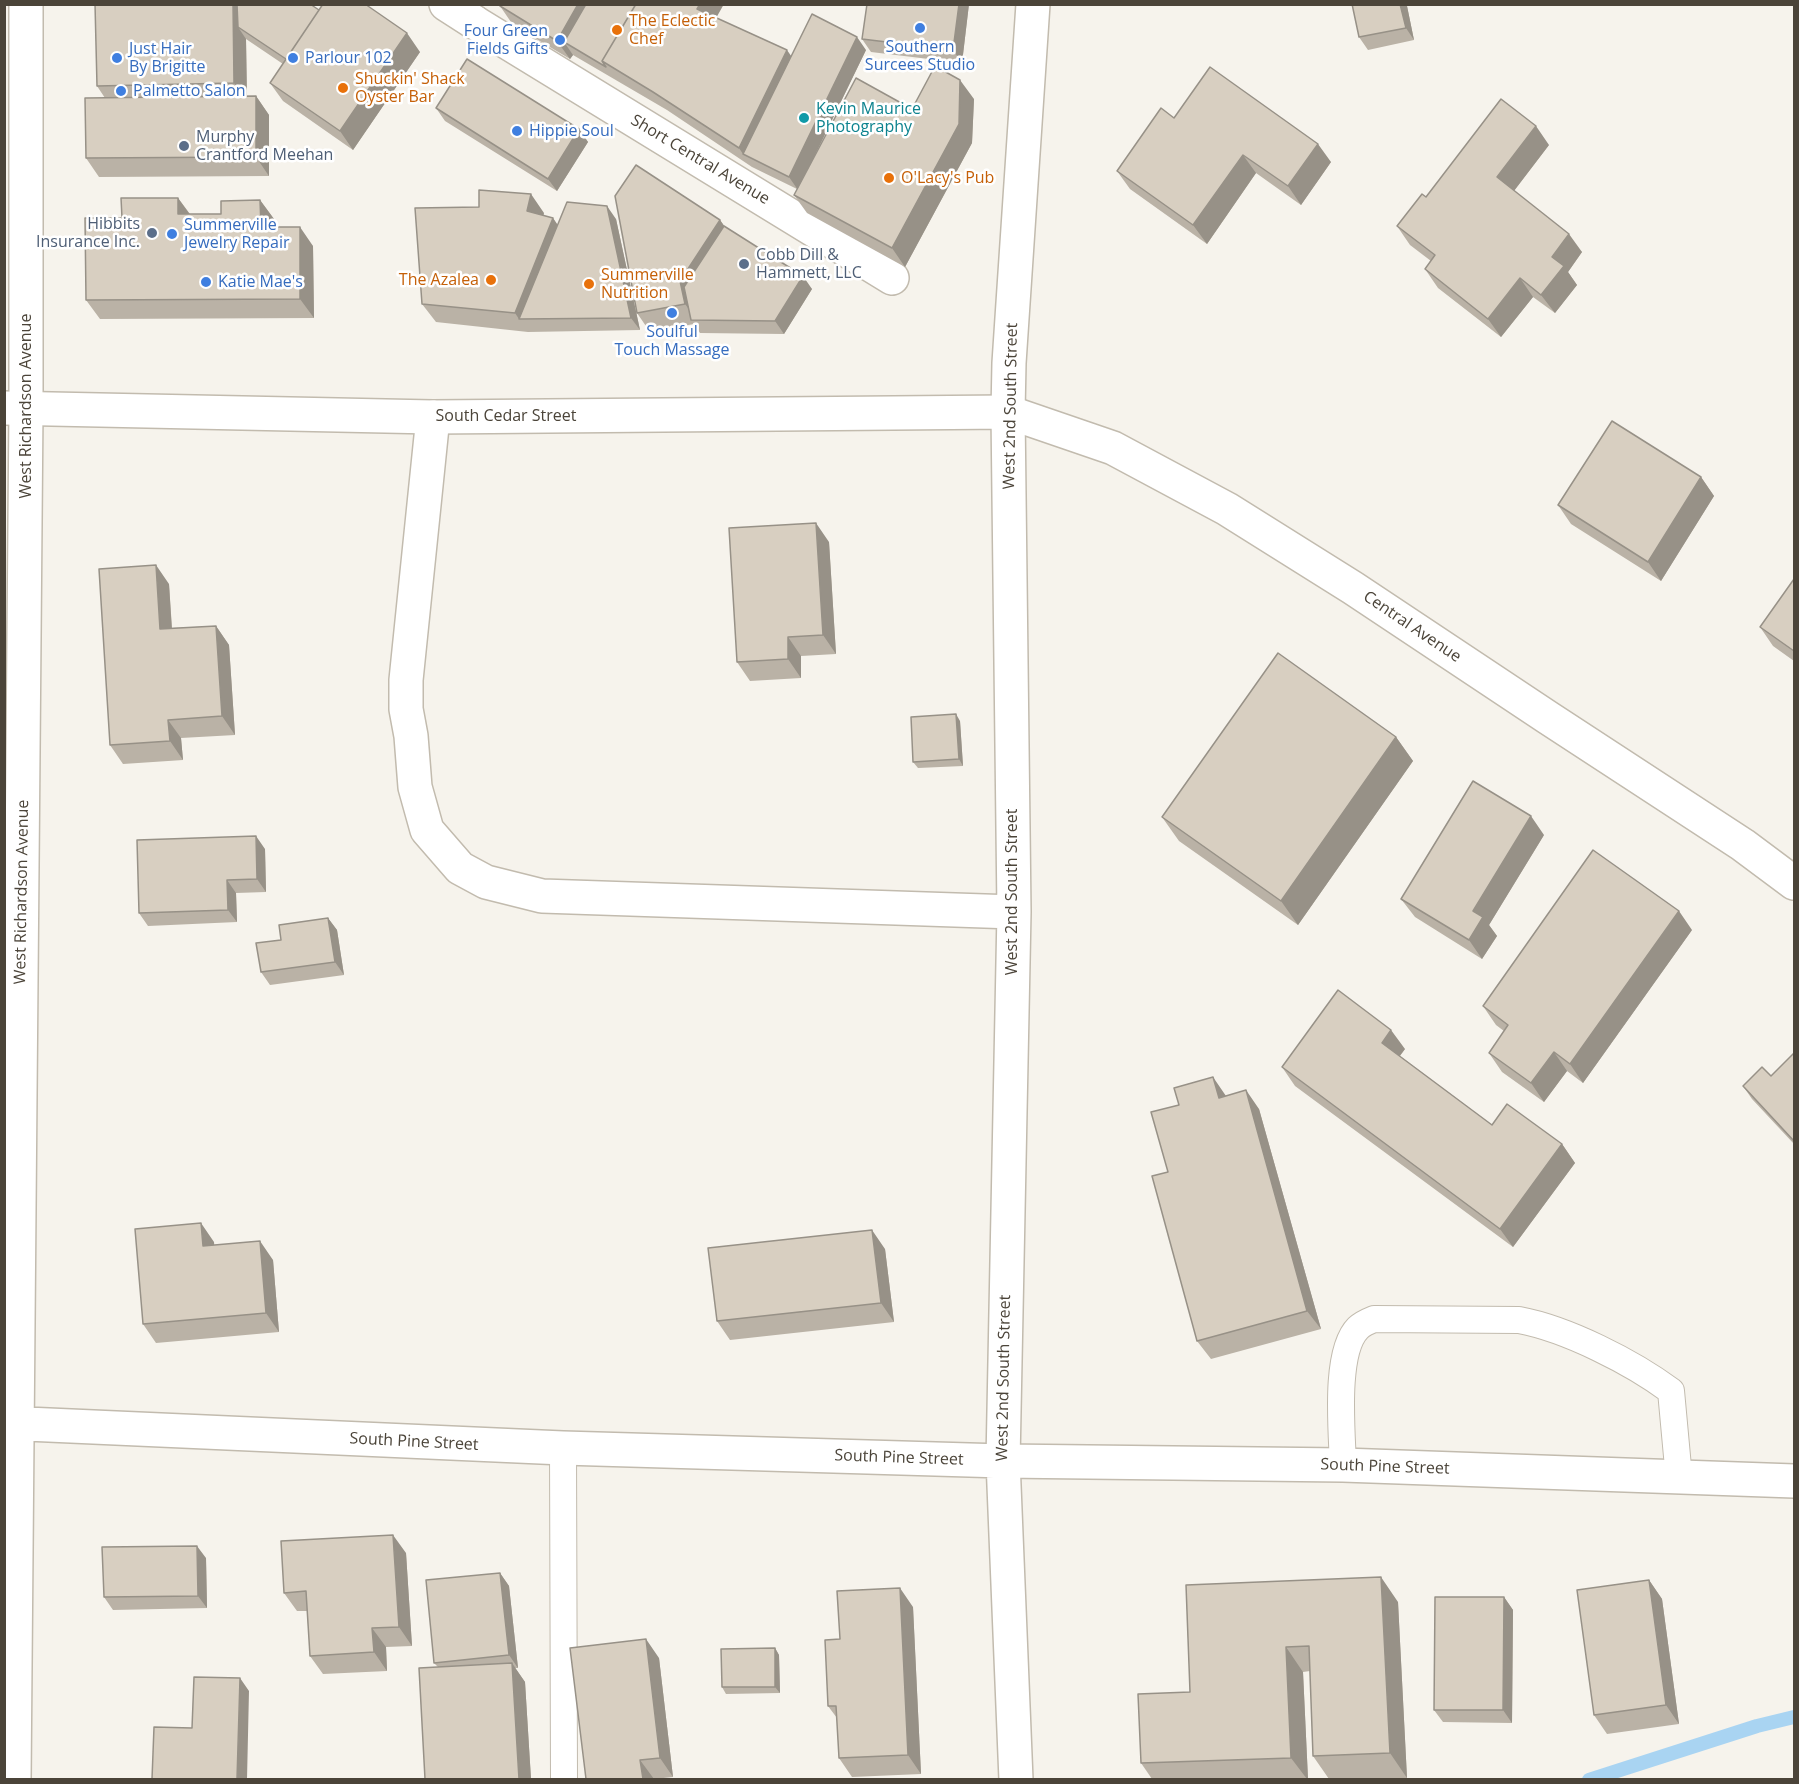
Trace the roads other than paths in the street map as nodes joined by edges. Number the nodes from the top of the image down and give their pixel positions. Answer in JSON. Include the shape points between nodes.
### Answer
{"nodes":[{"id":1,"x":26,"y":4,"type":"edge"},
{"id":2,"x":1033,"y":4,"type":"edge"},
{"id":3,"x":459,"y":10,"type":"edge"},
{"id":4,"x":892,"y":278,"type":"edge"},
{"id":5,"x":15,"y":408,"type":"edge"},
{"id":6,"x":1008,"y":412,"type":"junction"},
{"id":7,"x":433,"y":417,"type":"junction"},
{"id":8,"x":1794,"y":883,"type":"edge"},
{"id":9,"x":1014,"y":912,"type":"junction"},
{"id":10,"x":11,"y":1423,"type":"edge"},
{"id":11,"x":562,"y":1448,"type":"junction"},
{"id":12,"x":1002,"y":1461,"type":"junction"},
{"id":13,"x":1343,"y":1465,"type":"junction"},
{"id":14,"x":1679,"y":1478,"type":"junction"},
{"id":15,"x":1794,"y":1481,"type":"edge"},
{"id":16,"x":14,"y":1779,"type":"edge"},
{"id":17,"x":564,"y":1779,"type":"edge"},
{"id":18,"x":1016,"y":1779,"type":"edge"}],
"edges":[{"from":1,"to":5,"type":"street","name":"West Richardson Avenue"},
{"from":2,"to":6,"type":"street","name":"West 2nd South Street"},
{"from":3,"to":4,"type":"street","name":"Short Central Avenue"},
{"from":5,"to":7,"type":"street","name":"South Cedar Street"},
{"from":5,"to":10,"type":"street","name":"West Richardson Avenue"},
{"from":6,"to":7,"type":"street","name":"South Cedar Street"},
{"from":6,"to":8,"type":"street","name":"Central Avenue","via":[[1113,448],[1227,509],[1743,845]]},
{"from":6,"to":9,"type":"street","name":"West 2nd South Street"},
{"from":7,"to":9,"type":"street","via":[[406,709],[415,787],[427,830],[460,868],[486,882],[542,896]]},
{"from":9,"to":12,"type":"street","name":"West 2nd South Street"},
{"from":10,"to":11,"type":"street","name":"South Pine Street"},
{"from":10,"to":16,"type":"street","name":"West Richardson Avenue"},
{"from":11,"to":12,"type":"street","name":"South Pine Street"},
{"from":11,"to":17,"type":"lane"},
{"from":12,"to":13,"type":"street","name":"South Pine Street"},
{"from":12,"to":18,"type":"street","name":"West 2nd South Street"},
{"from":13,"to":14,"type":"street","name":"South Pine Street"},
{"from":13,"to":14,"type":"lane","via":[[1342,1373],[1349,1339],[1359,1326],[1374,1319],[1519,1320],[1542,1324],[1617,1358],[1671,1391]]},
{"from":14,"to":15,"type":"street","name":"South Pine Street"}]}
